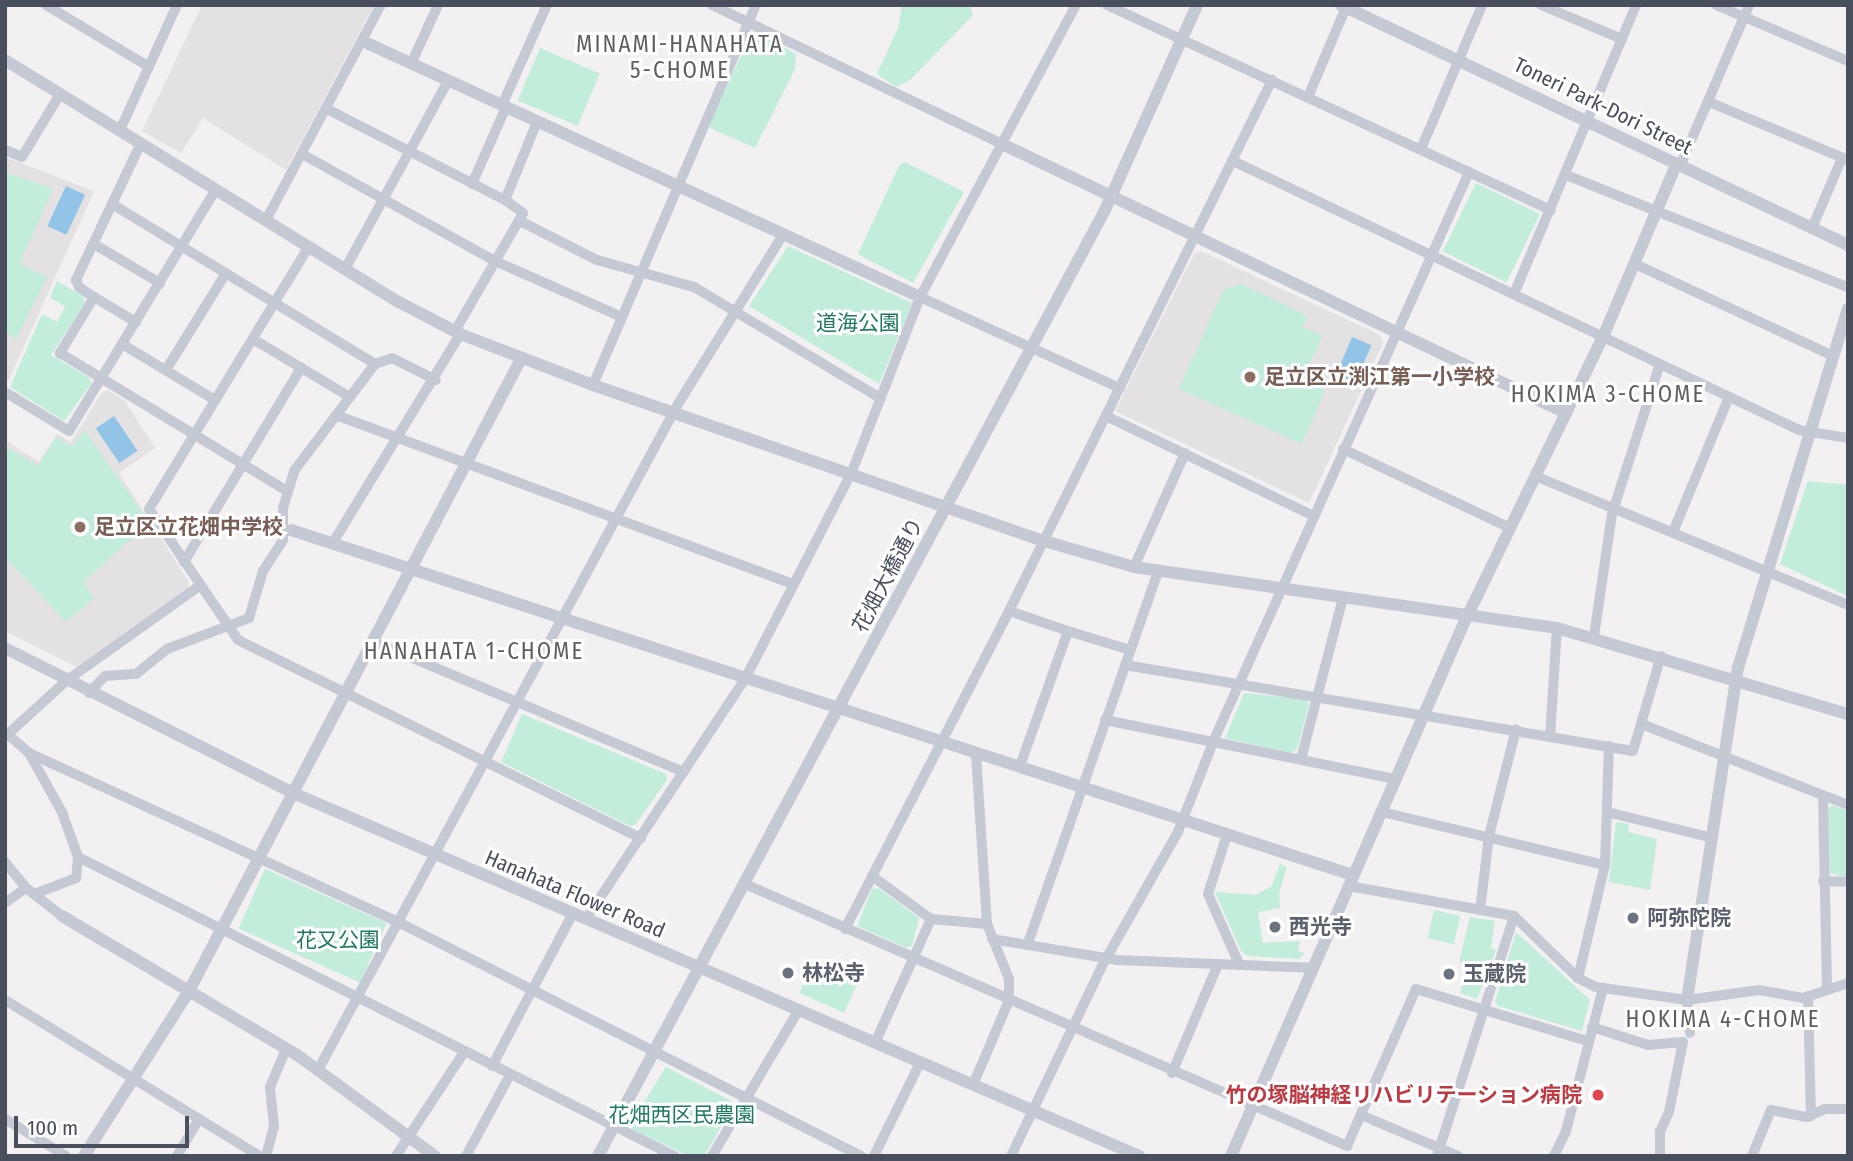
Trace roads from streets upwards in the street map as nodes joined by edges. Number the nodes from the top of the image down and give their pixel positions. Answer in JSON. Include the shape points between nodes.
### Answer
{"nodes":[{"id":1,"x":47,"y":5,"type":"edge"},
{"id":2,"x":177,"y":5,"type":"edge"},
{"id":3,"x":381,"y":5,"type":"edge"},
{"id":4,"x":438,"y":5,"type":"edge"},
{"id":5,"x":547,"y":5,"type":"edge"},
{"id":6,"x":712,"y":5,"type":"edge"},
{"id":7,"x":756,"y":5,"type":"edge"},
{"id":8,"x":1076,"y":5,"type":"edge"},
{"id":9,"x":1107,"y":5,"type":"edge"},
{"id":10,"x":1197,"y":5,"type":"edge"},
{"id":11,"x":1482,"y":5,"type":"edge"},
{"id":12,"x":1541,"y":5,"type":"edge"},
{"id":13,"x":1636,"y":5,"type":"edge"},
{"id":14,"x":1716,"y":5,"type":"edge"},
{"id":15,"x":1749,"y":5,"type":"edge"},
{"id":16,"x":1343,"y":6,"type":"edge"},
{"id":17,"x":1744,"y":17,"type":"junction"},
{"id":18,"x":748,"y":22,"type":"junction"},
{"id":19,"x":1622,"y":39,"type":"junction"},
{"id":20,"x":1183,"y":40,"type":"junction"},
{"id":21,"x":366,"y":43,"type":"junction"},
{"id":22,"x":1459,"y":58,"type":"junction"},
{"id":23,"x":5,"y":60,"type":"edge"},
{"id":24,"x":1848,"y":61,"type":"edge"},
{"id":25,"x":411,"y":64,"type":"junction"},
{"id":26,"x":149,"y":67,"type":"junction"},
{"id":27,"x":1272,"y":80,"type":"junction"},
{"id":28,"x":448,"y":81,"type":"junction"},
{"id":29,"x":60,"y":94,"type":"junction"},
{"id":30,"x":1308,"y":97,"type":"junction"},
{"id":31,"x":1709,"y":102,"type":"junction"},
{"id":32,"x":504,"y":106,"type":"junction"},
{"id":33,"x":327,"y":109,"type":"junction"},
{"id":34,"x":1588,"y":120,"type":"junction"},
{"id":35,"x":537,"y":122,"type":"junction"},
{"id":36,"x":120,"y":130,"type":"junction"},
{"id":37,"x":141,"y":143,"type":"junction"},
{"id":38,"x":1002,"y":144,"type":"junction"},
{"id":39,"x":1421,"y":149,"type":"junction"},
{"id":40,"x":5,"y":150,"type":"edge"},
{"id":41,"x":408,"y":152,"type":"junction"},
{"id":42,"x":302,"y":154,"type":"junction"},
{"id":43,"x":1845,"y":159,"type":"edge"},
{"id":44,"x":1233,"y":161,"type":"junction"},
{"id":45,"x":1679,"y":163,"type":"junction"},
{"id":46,"x":1469,"y":172,"type":"junction"},
{"id":47,"x":1566,"y":175,"type":"junction"},
{"id":48,"x":472,"y":184,"type":"junction"},
{"id":49,"x":676,"y":185,"type":"junction"},
{"id":50,"x":216,"y":190,"type":"junction"},
{"id":51,"x":1111,"y":197,"type":"junction"},
{"id":52,"x":382,"y":198,"type":"junction"},
{"id":53,"x":505,"y":200,"type":"junction"},
{"id":54,"x":112,"y":204,"type":"junction"},
{"id":55,"x":1551,"y":210,"type":"junction"},
{"id":56,"x":1656,"y":210,"type":"junction"},
{"id":57,"x":266,"y":220,"type":"junction"},
{"id":58,"x":520,"y":220,"type":"junction"},
{"id":59,"x":1812,"y":228,"type":"junction"},
{"id":60,"x":784,"y":233,"type":"junction"},
{"id":61,"x":1195,"y":237,"type":"junction"},
{"id":62,"x":94,"y":244,"type":"junction"},
{"id":63,"x":1848,"y":245,"type":"edge"},
{"id":64,"x":182,"y":246,"type":"junction"},
{"id":65,"x":309,"y":246,"type":"junction"},
{"id":66,"x":1430,"y":254,"type":"junction"},
{"id":67,"x":495,"y":261,"type":"junction"},
{"id":68,"x":1634,"y":264,"type":"junction"},
{"id":69,"x":345,"y":269,"type":"junction"},
{"id":70,"x":226,"y":273,"type":"junction"},
{"id":71,"x":639,"y":274,"type":"junction"},
{"id":72,"x":160,"y":283,"type":"junction"},
{"id":73,"x":1848,"y":287,"type":"edge"},
{"id":74,"x":1514,"y":295,"type":"junction"},
{"id":75,"x":94,"y":297,"type":"junction"},
{"id":76,"x":920,"y":297,"type":"junction"},
{"id":77,"x":275,"y":303,"type":"junction"},
{"id":78,"x":1848,"y":308,"type":"edge"},
{"id":79,"x":736,"y":311,"type":"junction"},
{"id":80,"x":622,"y":317,"type":"junction"},
{"id":81,"x":136,"y":322,"type":"junction"},
{"id":82,"x":1395,"y":332,"type":"junction"},
{"id":83,"x":458,"y":333,"type":"junction"},
{"id":84,"x":1603,"y":337,"type":"junction"},
{"id":85,"x":253,"y":339,"type":"junction"},
{"id":86,"x":122,"y":344,"type":"junction"},
{"id":87,"x":1032,"y":349,"type":"junction"},
{"id":88,"x":1833,"y":356,"type":"junction"},
{"id":89,"x":521,"y":359,"type":"junction"},
{"id":90,"x":375,"y":364,"type":"junction"},
{"id":91,"x":1660,"y":364,"type":"junction"},
{"id":92,"x":301,"y":368,"type":"junction"},
{"id":93,"x":166,"y":370,"type":"junction"},
{"id":94,"x":102,"y":378,"type":"junction"},
{"id":95,"x":436,"y":380,"type":"junction"},
{"id":96,"x":593,"y":385,"type":"junction"},
{"id":97,"x":1119,"y":388,"type":"junction"},
{"id":98,"x":6,"y":394,"type":"edge"},
{"id":99,"x":350,"y":397,"type":"junction"},
{"id":100,"x":1729,"y":397,"type":"junction"},
{"id":101,"x":880,"y":398,"type":"junction"},
{"id":102,"x":215,"y":400,"type":"junction"},
{"id":103,"x":675,"y":412,"type":"junction"},
{"id":104,"x":1566,"y":414,"type":"junction"},
{"id":105,"x":336,"y":415,"type":"junction"},
{"id":106,"x":1107,"y":416,"type":"junction"},
{"id":107,"x":1810,"y":434,"type":"junction"},
{"id":108,"x":193,"y":436,"type":"junction"},
{"id":109,"x":399,"y":438,"type":"junction"},
{"id":110,"x":1848,"y":438,"type":"edge"},
{"id":111,"x":1343,"y":449,"type":"junction"},
{"id":112,"x":1185,"y":453,"type":"junction"},
{"id":113,"x":243,"y":464,"type":"junction"},
{"id":114,"x":466,"y":464,"type":"junction"},
{"id":115,"x":851,"y":474,"type":"junction"},
{"id":116,"x":1535,"y":476,"type":"junction"},
{"id":117,"x":287,"y":491,"type":"junction"},
{"id":118,"x":947,"y":507,"type":"junction"},
{"id":119,"x":1615,"y":509,"type":"junction"},
{"id":120,"x":1314,"y":516,"type":"junction"},
{"id":121,"x":619,"y":519,"type":"junction"},
{"id":122,"x":1510,"y":528,"type":"junction"},
{"id":123,"x":287,"y":529,"type":"junction"},
{"id":124,"x":1673,"y":533,"type":"junction"},
{"id":125,"x":1044,"y":541,"type":"junction"},
{"id":126,"x":332,"y":544,"type":"junction"},
{"id":127,"x":184,"y":562,"type":"junction"},
{"id":128,"x":1134,"y":567,"type":"junction"},
{"id":129,"x":411,"y":569,"type":"junction"},
{"id":130,"x":1158,"y":572,"type":"junction"},
{"id":131,"x":1767,"y":572,"type":"junction"},
{"id":132,"x":793,"y":584,"type":"junction"},
{"id":133,"x":199,"y":586,"type":"junction"},
{"id":134,"x":1282,"y":590,"type":"junction"},
{"id":135,"x":1343,"y":598,"type":"junction"},
{"id":136,"x":1848,"y":605,"type":"edge"},
{"id":137,"x":1009,"y":611,"type":"junction"},
{"id":138,"x":1468,"y":614,"type":"junction"},
{"id":139,"x":565,"y":618,"type":"junction"},
{"id":140,"x":1557,"y":628,"type":"junction"},
{"id":141,"x":228,"y":629,"type":"junction"},
{"id":142,"x":1068,"y":631,"type":"junction"},
{"id":143,"x":1594,"y":636,"type":"junction"},
{"id":144,"x":372,"y":641,"type":"junction"},
{"id":145,"x":5,"y":648,"type":"edge"},
{"id":146,"x":1130,"y":650,"type":"junction"},
{"id":147,"x":1661,"y":656,"type":"junction"},
{"id":148,"x":1125,"y":665,"type":"junction"},
{"id":149,"x":746,"y":677,"type":"junction"},
{"id":150,"x":1738,"y":679,"type":"junction"},
{"id":151,"x":66,"y":681,"type":"junction"},
{"id":152,"x":1240,"y":685,"type":"junction"},
{"id":153,"x":89,"y":693,"type":"junction"},
{"id":154,"x":344,"y":693,"type":"junction"},
{"id":155,"x":1317,"y":696,"type":"junction"},
{"id":156,"x":518,"y":705,"type":"junction"},
{"id":157,"x":839,"y":708,"type":"junction"},
{"id":158,"x":1425,"y":713,"type":"junction"},
{"id":159,"x":1848,"y":714,"type":"edge"},
{"id":160,"x":1105,"y":720,"type":"junction"},
{"id":161,"x":1644,"y":725,"type":"junction"},
{"id":162,"x":1516,"y":729,"type":"junction"},
{"id":163,"x":7,"y":733,"type":"edge"},
{"id":164,"x":1550,"y":736,"type":"junction"},
{"id":165,"x":942,"y":742,"type":"junction"},
{"id":166,"x":1213,"y":742,"type":"junction"},
{"id":167,"x":1609,"y":747,"type":"junction"},
{"id":168,"x":976,"y":752,"type":"junction"},
{"id":169,"x":29,"y":753,"type":"junction"},
{"id":170,"x":1727,"y":756,"type":"junction"},
{"id":171,"x":1300,"y":760,"type":"junction"},
{"id":172,"x":486,"y":763,"type":"junction"},
{"id":173,"x":1020,"y":766,"type":"junction"},
{"id":174,"x":684,"y":772,"type":"junction"},
{"id":175,"x":1396,"y":779,"type":"junction"},
{"id":176,"x":1083,"y":787,"type":"junction"},
{"id":177,"x":293,"y":793,"type":"junction"},
{"id":178,"x":1822,"y":796,"type":"junction"},
{"id":179,"x":1848,"y":805,"type":"edge"},
{"id":180,"x":1381,"y":812,"type":"junction"},
{"id":181,"x":1607,"y":812,"type":"junction"},
{"id":182,"x":1181,"y":820,"type":"junction"},
{"id":183,"x":1227,"y":835,"type":"junction"},
{"id":184,"x":1489,"y":836,"type":"junction"},
{"id":185,"x":641,"y":838,"type":"junction"},
{"id":186,"x":1713,"y":838,"type":"junction"},
{"id":187,"x":436,"y":855,"type":"junction"},
{"id":188,"x":78,"y":857,"type":"junction"},
{"id":189,"x":259,"y":858,"type":"junction"},
{"id":190,"x":5,"y":862,"type":"edge"},
{"id":191,"x":1605,"y":865,"type":"junction"},
{"id":192,"x":872,"y":876,"type":"junction"},
{"id":193,"x":1351,"y":881,"type":"junction"},
{"id":194,"x":1824,"y":881,"type":"junction"},
{"id":195,"x":1848,"y":881,"type":"edge"},
{"id":196,"x":745,"y":884,"type":"junction"},
{"id":197,"x":30,"y":891,"type":"junction"},
{"id":198,"x":5,"y":903,"type":"edge"},
{"id":199,"x":1480,"y":909,"type":"junction"},
{"id":200,"x":573,"y":913,"type":"junction"},
{"id":201,"x":62,"y":916,"type":"joint"},
{"id":202,"x":1514,"y":916,"type":"junction"},
{"id":203,"x":586,"y":919,"type":"junction"},
{"id":204,"x":931,"y":919,"type":"junction"},
{"id":205,"x":400,"y":923,"type":"junction"},
{"id":206,"x":987,"y":924,"type":"junction"},
{"id":207,"x":845,"y":929,"type":"junction"},
{"id":208,"x":222,"y":930,"type":"junction"},
{"id":209,"x":992,"y":939,"type":"junction"},
{"id":210,"x":1028,"y":943,"type":"junction"},
{"id":211,"x":1107,"y":959,"type":"junction"},
{"id":212,"x":913,"y":960,"type":"junction"},
{"id":213,"x":1218,"y":964,"type":"junction"},
{"id":214,"x":1239,"y":964,"type":"junction"},
{"id":215,"x":699,"y":968,"type":"junction"},
{"id":216,"x":1313,"y":968,"type":"junction"},
{"id":217,"x":1578,"y":978,"type":"junction"},
{"id":218,"x":1848,"y":983,"type":"edge"},
{"id":219,"x":1603,"y":988,"type":"junction"},
{"id":220,"x":1827,"y":990,"type":"junction"},
{"id":221,"x":189,"y":991,"type":"junction"},
{"id":222,"x":531,"y":991,"type":"junction"},
{"id":223,"x":1808,"y":996,"type":"junction"},
{"id":224,"x":359,"y":998,"type":"junction"},
{"id":225,"x":1009,"y":1000,"type":"junction"},
{"id":226,"x":1687,"y":1000,"type":"junction"},
{"id":227,"x":7,"y":1005,"type":"edge"},
{"id":228,"x":798,"y":1011,"type":"junction"},
{"id":229,"x":1484,"y":1011,"type":"junction"},
{"id":230,"x":1592,"y":1027,"type":"junction"},
{"id":231,"x":1072,"y":1029,"type":"junction"},
{"id":232,"x":1690,"y":1033,"type":"dead end"},
{"id":233,"x":1587,"y":1041,"type":"junction"},
{"id":234,"x":876,"y":1043,"type":"junction"},
{"id":235,"x":286,"y":1049,"type":"junction"},
{"id":236,"x":464,"y":1052,"type":"junction"},
{"id":237,"x":653,"y":1054,"type":"junction"},
{"id":238,"x":920,"y":1063,"type":"junction"},
{"id":239,"x":492,"y":1066,"type":"junction"},
{"id":240,"x":318,"y":1070,"type":"junction"},
{"id":241,"x":1172,"y":1073,"type":"junction"},
{"id":242,"x":510,"y":1075,"type":"junction"},
{"id":243,"x":134,"y":1078,"type":"junction"},
{"id":244,"x":973,"y":1085,"type":"junction"},
{"id":245,"x":745,"y":1101,"type":"junction"},
{"id":246,"x":1253,"y":1107,"type":"junction"},
{"id":247,"x":1848,"y":1108,"type":"edge"},
{"id":248,"x":1031,"y":1110,"type":"junction"},
{"id":249,"x":1361,"y":1115,"type":"junction"},
{"id":250,"x":1811,"y":1116,"type":"junction"},
{"id":251,"x":5,"y":1119,"type":"edge"},
{"id":252,"x":199,"y":1119,"type":"junction"},
{"id":253,"x":614,"y":1127,"type":"junction"},
{"id":254,"x":409,"y":1137,"type":"junction"},
{"id":255,"x":1439,"y":1152,"type":"edge"},
{"id":256,"x":65,"y":1156,"type":"edge"},
{"id":257,"x":84,"y":1156,"type":"edge"},
{"id":258,"x":177,"y":1156,"type":"edge"},
{"id":259,"x":260,"y":1156,"type":"edge"},
{"id":260,"x":266,"y":1156,"type":"edge"},
{"id":261,"x":396,"y":1156,"type":"edge"},
{"id":262,"x":435,"y":1156,"type":"edge"},
{"id":263,"x":466,"y":1156,"type":"edge"},
{"id":264,"x":598,"y":1156,"type":"edge"},
{"id":265,"x":674,"y":1156,"type":"edge"},
{"id":266,"x":712,"y":1156,"type":"edge"},
{"id":267,"x":861,"y":1156,"type":"edge"},
{"id":268,"x":874,"y":1156,"type":"edge"},
{"id":269,"x":1011,"y":1156,"type":"edge"},
{"id":270,"x":1139,"y":1156,"type":"edge"},
{"id":271,"x":1231,"y":1156,"type":"edge"},
{"id":272,"x":1458,"y":1156,"type":"edge"},
{"id":273,"x":1553,"y":1156,"type":"edge"},
{"id":274,"x":1660,"y":1156,"type":"edge"},
{"id":275,"x":1752,"y":1156,"type":"edge"}],
"edges":[{"from":1,"to":26,"type":"street"},
{"from":2,"to":26,"type":"street"},
{"from":3,"to":21,"type":"street"},
{"from":4,"to":25,"type":"street"},
{"from":5,"to":32,"type":"street"},
{"from":6,"to":18,"type":"street"},
{"from":7,"to":18,"type":"street"},
{"from":8,"to":38,"type":"street"},
{"from":9,"to":20,"type":"street"},
{"from":10,"to":20,"type":"street","name":"花畑大橋通り"},
{"from":11,"to":22,"type":"street"},
{"from":12,"to":19,"type":"street"},
{"from":13,"to":19,"type":"street"},
{"from":14,"to":17,"type":"street"},
{"from":15,"to":17,"type":"street"},
{"from":16,"to":22,"type":"street","name":"Toneri Park-Dori Street"},
{"from":16,"to":30,"type":"street"},
{"from":17,"to":24,"type":"street"},
{"from":17,"to":31,"type":"street"},
{"from":18,"to":38,"type":"street"},
{"from":18,"to":49,"type":"street"},
{"from":19,"to":34,"type":"street"},
{"from":20,"to":27,"type":"street"},
{"from":20,"to":51,"type":"street","name":"花畑大橋通り"},
{"from":21,"to":25,"type":"street"},
{"from":21,"to":33,"type":"street"},
{"from":22,"to":34,"type":"street","name":"Toneri Park-Dori Street"},
{"from":22,"to":39,"type":"street"},
{"from":23,"to":29,"type":"street"},
{"from":25,"to":28,"type":"street"},
{"from":26,"to":36,"type":"street"},
{"from":27,"to":30,"type":"street"},
{"from":27,"to":44,"type":"street"},
{"from":28,"to":32,"type":"street"},
{"from":28,"to":41,"type":"street"},
{"from":29,"to":36,"type":"street"},
{"from":29,"to":40,"type":"street","via":[[22,157]]},
{"from":30,"to":39,"type":"street"},
{"from":31,"to":43,"type":"street"},
{"from":31,"to":45,"type":"street"},
{"from":32,"to":35,"type":"street"},
{"from":32,"to":48,"type":"street"},
{"from":33,"to":41,"type":"street"},
{"from":33,"to":42,"type":"street"},
{"from":34,"to":45,"type":"street","name":"Toneri Park-Dori Street"},
{"from":34,"to":47,"type":"street"},
{"from":35,"to":49,"type":"street"},
{"from":35,"to":53,"type":"street"},
{"from":36,"to":37,"type":"street"},
{"from":37,"to":50,"type":"street"},
{"from":37,"to":54,"type":"street"},
{"from":38,"to":51,"type":"street"},
{"from":38,"to":76,"type":"street"},
{"from":39,"to":46,"type":"street"},
{"from":41,"to":48,"type":"street"},
{"from":41,"to":52,"type":"street"},
{"from":42,"to":52,"type":"street"},
{"from":42,"to":57,"type":"street"},
{"from":43,"to":59,"type":"street"},
{"from":44,"to":61,"type":"street"},
{"from":44,"to":66,"type":"street"},
{"from":45,"to":56,"type":"street"},
{"from":45,"to":59,"type":"street","name":"Toneri Park-Dori Street"},
{"from":46,"to":55,"type":"street"},
{"from":46,"to":66,"type":"street"},
{"from":47,"to":55,"type":"street"},
{"from":47,"to":56,"type":"street"},
{"from":48,"to":53,"type":"street"},
{"from":49,"to":60,"type":"street"},
{"from":49,"to":71,"type":"street"},
{"from":50,"to":57,"type":"street"},
{"from":50,"to":64,"type":"street"},
{"from":51,"to":61,"type":"street"},
{"from":51,"to":87,"type":"street","name":"花畑大橋通り"},
{"from":52,"to":67,"type":"street"},
{"from":52,"to":69,"type":"street"},
{"from":53,"to":58,"type":"street","via":[[521,208]]},
{"from":54,"to":62,"type":"street"},
{"from":54,"to":64,"type":"street"},
{"from":55,"to":74,"type":"street"},
{"from":56,"to":68,"type":"street"},
{"from":56,"to":73,"type":"street"},
{"from":57,"to":65,"type":"street"},
{"from":58,"to":67,"type":"street"},
{"from":58,"to":71,"type":"street","via":[[597,260]]},
{"from":59,"to":63,"type":"street","name":"Toneri Park-Dori Street"},
{"from":60,"to":76,"type":"street"},
{"from":60,"to":79,"type":"street"},
{"from":61,"to":82,"type":"street"},
{"from":61,"to":97,"type":"street"},
{"from":62,"to":72,"type":"street"},
{"from":62,"to":75,"type":"street","via":[[76,283]]},
{"from":64,"to":70,"type":"street"},
{"from":64,"to":72,"type":"street"},
{"from":65,"to":69,"type":"street"},
{"from":65,"to":77,"type":"street"},
{"from":66,"to":74,"type":"street"},
{"from":66,"to":82,"type":"street"},
{"from":67,"to":80,"type":"street"},
{"from":67,"to":83,"type":"street"},
{"from":68,"to":84,"type":"street"},
{"from":68,"to":88,"type":"street"},
{"from":69,"to":83,"type":"street"},
{"from":70,"to":77,"type":"street"},
{"from":70,"to":93,"type":"street"},
{"from":71,"to":79,"type":"street","via":[[694,287]]},
{"from":71,"to":80,"type":"street"},
{"from":72,"to":81,"type":"street"},
{"from":74,"to":84,"type":"street"},
{"from":75,"to":81,"type":"street"},
{"from":75,"to":94,"type":"street","via":[[60,353]]},
{"from":76,"to":87,"type":"street"},
{"from":76,"to":101,"type":"street"},
{"from":77,"to":85,"type":"street"},
{"from":77,"to":90,"type":"street"},
{"from":78,"to":88,"type":"street"},
{"from":79,"to":101,"type":"street"},
{"from":79,"to":103,"type":"street"},
{"from":80,"to":96,"type":"street"},
{"from":81,"to":86,"type":"street"},
{"from":82,"to":104,"type":"street"},
{"from":82,"to":111,"type":"street"},
{"from":83,"to":89,"type":"street"},
{"from":83,"to":95,"type":"street"},
{"from":84,"to":91,"type":"street"},
{"from":84,"to":104,"type":"street"},
{"from":85,"to":92,"type":"street"},
{"from":85,"to":102,"type":"street"},
{"from":86,"to":93,"type":"street"},
{"from":86,"to":94,"type":"street"},
{"from":87,"to":97,"type":"street"},
{"from":87,"to":118,"type":"street","name":"花畑大橋通り"},
{"from":88,"to":107,"type":"street"},
{"from":89,"to":96,"type":"street"},
{"from":89,"to":114,"type":"street"},
{"from":90,"to":95,"type":"street","via":[[392,358]]},
{"from":90,"to":99,"type":"street"},
{"from":91,"to":100,"type":"street"},
{"from":91,"to":119,"type":"street"},
{"from":92,"to":99,"type":"street"},
{"from":92,"to":113,"type":"street"},
{"from":93,"to":102,"type":"street"},
{"from":94,"to":98,"type":"street","via":[[69,431]]},
{"from":94,"to":108,"type":"street"},
{"from":95,"to":109,"type":"street"},
{"from":96,"to":103,"type":"street"},
{"from":97,"to":106,"type":"street"},
{"from":99,"to":105,"type":"street"},
{"from":100,"to":107,"type":"street"},
{"from":100,"to":124,"type":"street"},
{"from":101,"to":115,"type":"street"},
{"from":102,"to":108,"type":"street"},
{"from":103,"to":115,"type":"street"},
{"from":103,"to":121,"type":"street"},
{"from":104,"to":116,"type":"street"},
{"from":105,"to":109,"type":"street"},
{"from":105,"to":117,"type":"street","via":[[307,449]]},
{"from":106,"to":112,"type":"street"},
{"from":106,"to":125,"type":"street"},
{"from":107,"to":110,"type":"street"},
{"from":107,"to":131,"type":"street"},
{"from":108,"to":113,"type":"street"},
{"from":108,"to":127,"type":"street","via":[[149,509]]},
{"from":109,"to":114,"type":"street"},
{"from":109,"to":126,"type":"street"},
{"from":111,"to":120,"type":"street"},
{"from":111,"to":122,"type":"street"},
{"from":112,"to":120,"type":"street"},
{"from":112,"to":128,"type":"street"},
{"from":113,"to":117,"type":"street"},
{"from":113,"to":127,"type":"street"},
{"from":114,"to":121,"type":"street"},
{"from":114,"to":129,"type":"street"},
{"from":115,"to":118,"type":"street"},
{"from":115,"to":132,"type":"street"},
{"from":116,"to":119,"type":"street"},
{"from":116,"to":122,"type":"street"},
{"from":117,"to":123,"type":"street"},
{"from":118,"to":125,"type":"street"},
{"from":118,"to":157,"type":"street","name":"花畑大橋通り"},
{"from":119,"to":124,"type":"street"},
{"from":119,"to":143,"type":"street"},
{"from":120,"to":134,"type":"street"},
{"from":121,"to":132,"type":"street"},
{"from":121,"to":139,"type":"street"},
{"from":122,"to":138,"type":"street"},
{"from":123,"to":126,"type":"street"},
{"from":123,"to":141,"type":"street","via":[[263,571],[249,618]]},
{"from":124,"to":131,"type":"street"},
{"from":125,"to":128,"type":"street"},
{"from":125,"to":137,"type":"street"},
{"from":126,"to":129,"type":"street"},
{"from":127,"to":133,"type":"street"},
{"from":128,"to":130,"type":"street"},
{"from":129,"to":139,"type":"street"},
{"from":129,"to":144,"type":"street"},
{"from":130,"to":134,"type":"street"},
{"from":130,"to":146,"type":"street"},
{"from":131,"to":136,"type":"street"},
{"from":131,"to":150,"type":"street"},
{"from":132,"to":149,"type":"street"},
{"from":133,"to":141,"type":"street"},
{"from":133,"to":151,"type":"street"},
{"from":134,"to":135,"type":"street"},
{"from":134,"to":152,"type":"street"},
{"from":135,"to":138,"type":"street"},
{"from":135,"to":155,"type":"street"},
{"from":137,"to":142,"type":"street"},
{"from":137,"to":165,"type":"street"},
{"from":138,"to":140,"type":"street"},
{"from":138,"to":158,"type":"street"},
{"from":139,"to":149,"type":"street"},
{"from":139,"to":156,"type":"street"},
{"from":140,"to":143,"type":"street"},
{"from":140,"to":164,"type":"street"},
{"from":141,"to":153,"type":"street","via":[[167,649],[136,674],[105,676]]},
{"from":141,"to":154,"type":"street","via":[[238,640]]},
{"from":142,"to":146,"type":"street"},
{"from":142,"to":173,"type":"street"},
{"from":143,"to":147,"type":"street"},
{"from":144,"to":154,"type":"street"},
{"from":144,"to":156,"type":"street"},
{"from":145,"to":151,"type":"street","name":"Hanahata Flower Road"},
{"from":146,"to":148,"type":"street"},
{"from":147,"to":150,"type":"street"},
{"from":147,"to":161,"type":"street"},
{"from":148,"to":152,"type":"street"},
{"from":148,"to":160,"type":"street"},
{"from":149,"to":157,"type":"street"},
{"from":149,"to":174,"type":"street"},
{"from":150,"to":159,"type":"street"},
{"from":150,"to":170,"type":"street"},
{"from":151,"to":153,"type":"street","name":"Hanahata Flower Road"},
{"from":151,"to":163,"type":"street"},
{"from":152,"to":155,"type":"street"},
{"from":152,"to":166,"type":"street"},
{"from":153,"to":177,"type":"street","name":"Hanahata Flower Road"},
{"from":154,"to":172,"type":"street"},
{"from":154,"to":177,"type":"street"},
{"from":155,"to":158,"type":"street"},
{"from":155,"to":171,"type":"street"},
{"from":156,"to":172,"type":"street"},
{"from":156,"to":174,"type":"street"},
{"from":157,"to":165,"type":"street"},
{"from":157,"to":196,"type":"street","name":"花畑大橋通り"},
{"from":158,"to":162,"type":"street"},
{"from":158,"to":175,"type":"street"},
{"from":160,"to":166,"type":"street"},
{"from":160,"to":176,"type":"street"},
{"from":161,"to":167,"type":"street","via":[[1633,751]]},
{"from":161,"to":170,"type":"street"},
{"from":162,"to":164,"type":"street"},
{"from":162,"to":184,"type":"street"},
{"from":163,"to":169,"type":"street"},
{"from":164,"to":167,"type":"street"},
{"from":165,"to":168,"type":"street"},
{"from":165,"to":192,"type":"street"},
{"from":166,"to":171,"type":"street"},
{"from":166,"to":182,"type":"street"},
{"from":167,"to":181,"type":"street"},
{"from":168,"to":173,"type":"street"},
{"from":168,"to":206,"type":"street"},
{"from":169,"to":188,"type":"street","via":[[62,812]]},
{"from":169,"to":189,"type":"street"},
{"from":170,"to":178,"type":"street"},
{"from":170,"to":186,"type":"street"},
{"from":171,"to":175,"type":"street"},
{"from":172,"to":185,"type":"street"},
{"from":172,"to":187,"type":"street"},
{"from":173,"to":176,"type":"street"},
{"from":174,"to":185,"type":"street"},
{"from":175,"to":180,"type":"street"},
{"from":176,"to":182,"type":"street"},
{"from":176,"to":210,"type":"street"},
{"from":177,"to":187,"type":"street","name":"Hanahata Flower Road"},
{"from":177,"to":189,"type":"street"},
{"from":178,"to":179,"type":"street"},
{"from":178,"to":194,"type":"street"},
{"from":180,"to":184,"type":"street"},
{"from":180,"to":193,"type":"street"},
{"from":181,"to":186,"type":"street"},
{"from":181,"to":191,"type":"street"},
{"from":182,"to":183,"type":"street"},
{"from":182,"to":211,"type":"street"},
{"from":183,"to":193,"type":"street"},
{"from":183,"to":214,"type":"street","via":[[1208,894]]},
{"from":184,"to":191,"type":"street"},
{"from":184,"to":199,"type":"street"},
{"from":185,"to":203,"type":"street"},
{"from":186,"to":226,"type":"street"},
{"from":187,"to":200,"type":"street","name":"Hanahata Flower Road"},
{"from":187,"to":205,"type":"street"},
{"from":188,"to":197,"type":"street","via":[[76,877]]},
{"from":188,"to":208,"type":"street"},
{"from":189,"to":205,"type":"street"},
{"from":189,"to":208,"type":"street"},
{"from":190,"to":197,"type":"street"},
{"from":191,"to":217,"type":"street"},
{"from":192,"to":204,"type":"street"},
{"from":192,"to":207,"type":"street"},
{"from":193,"to":199,"type":"street"},
{"from":193,"to":216,"type":"street"},
{"from":194,"to":195,"type":"street"},
{"from":194,"to":220,"type":"street"},
{"from":196,"to":207,"type":"street"},
{"from":196,"to":215,"type":"street","name":"花畑大橋通り"},
{"from":197,"to":198,"type":"street"},
{"from":197,"to":201,"type":"street"},
{"from":199,"to":202,"type":"street"},
{"from":200,"to":203,"type":"street","name":"Hanahata Flower Road"},
{"from":200,"to":222,"type":"street"},
{"from":201,"to":221,"type":"street"},
{"from":202,"to":217,"type":"street"},
{"from":202,"to":229,"type":"street"},
{"from":203,"to":215,"type":"street","name":"Hanahata Flower Road"},
{"from":204,"to":206,"type":"street"},
{"from":204,"to":212,"type":"street"},
{"from":205,"to":222,"type":"street"},
{"from":205,"to":224,"type":"street"},
{"from":206,"to":209,"type":"street"},
{"from":207,"to":212,"type":"street"},
{"from":208,"to":221,"type":"street"},
{"from":208,"to":224,"type":"street"},
{"from":209,"to":210,"type":"street"},
{"from":209,"to":225,"type":"street","via":[[1009,979]]},
{"from":210,"to":211,"type":"street"},
{"from":211,"to":213,"type":"street"},
{"from":211,"to":231,"type":"street"},
{"from":212,"to":225,"type":"street"},
{"from":212,"to":234,"type":"street"},
{"from":213,"to":214,"type":"street"},
{"from":213,"to":241,"type":"street"},
{"from":214,"to":216,"type":"street"},
{"from":215,"to":228,"type":"street","name":"Hanahata Flower Road"},
{"from":215,"to":237,"type":"street","name":"花畑大橋通り"},
{"from":216,"to":246,"type":"street"},
{"from":217,"to":219,"type":"street"},
{"from":218,"to":220,"type":"street"},
{"from":219,"to":226,"type":"street"},
{"from":219,"to":230,"type":"street"},
{"from":220,"to":223,"type":"street"},
{"from":221,"to":235,"type":"street"},
{"from":221,"to":243,"type":"street"},
{"from":222,"to":237,"type":"street"},
{"from":222,"to":239,"type":"street"},
{"from":223,"to":226,"type":"street","via":[[1759,990]]},
{"from":223,"to":250,"type":"street"},
{"from":224,"to":236,"type":"street"},
{"from":224,"to":240,"type":"street"},
{"from":225,"to":231,"type":"street"},
{"from":225,"to":244,"type":"street"},
{"from":226,"to":232,"type":"street"},
{"from":227,"to":243,"type":"street"},
{"from":228,"to":234,"type":"street","name":"Hanahata Flower Road"},
{"from":228,"to":245,"type":"street"},
{"from":229,"to":233,"type":"street"},
{"from":229,"to":249,"type":"street","via":[[1416,989]]},
{"from":229,"to":255,"type":"street"},
{"from":230,"to":233,"type":"street"},
{"from":230,"to":274,"type":"street","via":[[1647,1045],[1683,1042],[1660,1131]]},
{"from":231,"to":241,"type":"street"},
{"from":231,"to":248,"type":"street"},
{"from":233,"to":273,"type":"street","via":[[1566,1131]]},
{"from":234,"to":238,"type":"street","name":"Hanahata Flower Road"},
{"from":235,"to":240,"type":"street"},
{"from":235,"to":260,"type":"street","via":[[270,1087],[274,1126]]},
{"from":236,"to":239,"type":"street"},
{"from":236,"to":254,"type":"street"},
{"from":237,"to":245,"type":"street"},
{"from":237,"to":253,"type":"street","name":"花畑大橋通り"},
{"from":238,"to":244,"type":"street","name":"Hanahata Flower Road"},
{"from":238,"to":268,"type":"street"},
{"from":239,"to":242,"type":"street"},
{"from":240,"to":254,"type":"street"},
{"from":241,"to":246,"type":"street"},
{"from":242,"to":253,"type":"street"},
{"from":242,"to":263,"type":"street"},
{"from":243,"to":252,"type":"street"},
{"from":243,"to":257,"type":"street"},
{"from":244,"to":248,"type":"street","name":"Hanahata Flower Road"},
{"from":245,"to":266,"type":"street"},
{"from":245,"to":267,"type":"street"},
{"from":246,"to":249,"type":"street","via":[[1347,1146]]},
{"from":246,"to":271,"type":"street"},
{"from":247,"to":250,"type":"street","via":[[1825,1109]]},
{"from":248,"to":269,"type":"street"},
{"from":248,"to":270,"type":"street","name":"Hanahata Flower Road"},
{"from":249,"to":255,"type":"street"},
{"from":250,"to":275,"type":"street","via":[[1771,1110]]},
{"from":251,"to":256,"type":"street"},
{"from":252,"to":258,"type":"street"},
{"from":252,"to":259,"type":"street"},
{"from":253,"to":264,"type":"street","name":"花畑大橋通り"},
{"from":253,"to":265,"type":"street"},
{"from":254,"to":261,"type":"street"},
{"from":254,"to":262,"type":"street"},
{"from":255,"to":272,"type":"street"}]}
